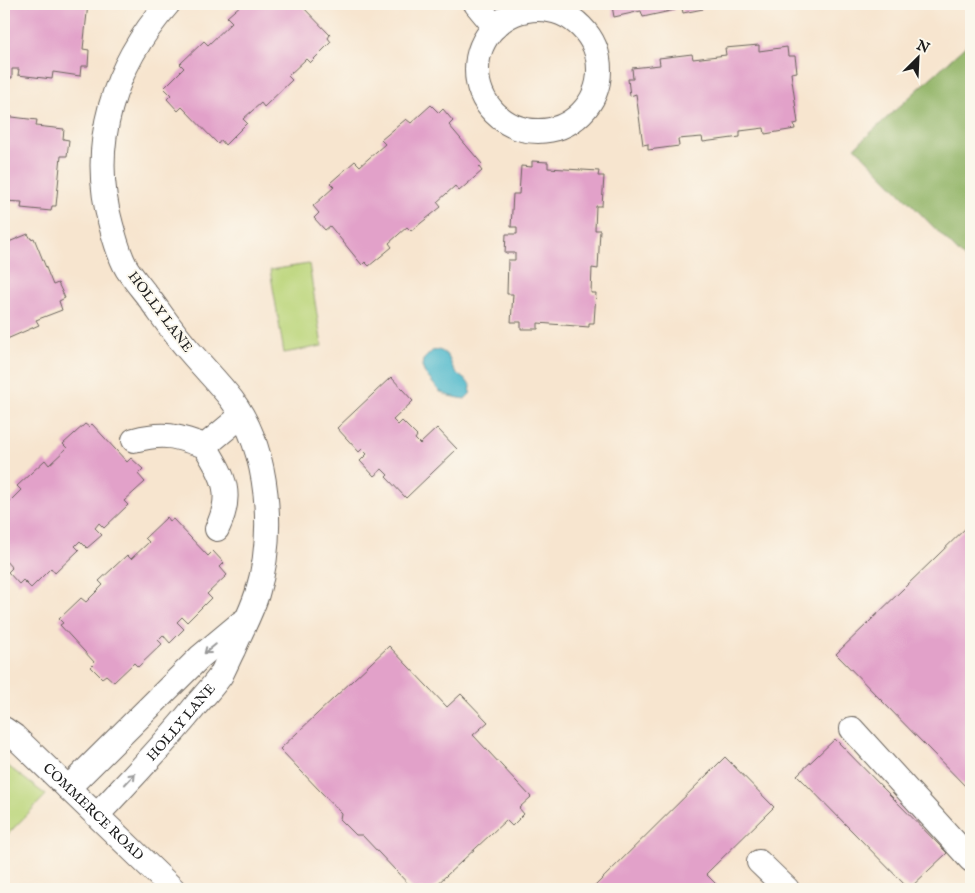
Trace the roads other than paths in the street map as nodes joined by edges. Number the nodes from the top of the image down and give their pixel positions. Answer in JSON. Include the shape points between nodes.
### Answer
{"nodes":[{"id":1,"x":476,"y":4,"type":"edge"},
{"id":2,"x":156,"y":8,"type":"edge"},
{"id":3,"x":495,"y":26,"type":"junction"},
{"id":4,"x":241,"y":416,"type":"junction"},
{"id":5,"x":134,"y":440,"type":"dead end"},
{"id":6,"x":205,"y":446,"type":"junction"},
{"id":7,"x":217,"y":529,"type":"dead end"},
{"id":8,"x":248,"y":618,"type":"junction"},
{"id":9,"x":852,"y":729,"type":"dead end"},
{"id":10,"x":7,"y":730,"type":"edge"},
{"id":11,"x":68,"y":788,"type":"junction"},
{"id":12,"x":96,"y":815,"type":"junction"},
{"id":13,"x":971,"y":860,"type":"edge"},
{"id":14,"x":759,"y":862,"type":"dead end"},
{"id":15,"x":173,"y":889,"type":"edge"},
{"id":16,"x":787,"y":889,"type":"edge"}],
"edges":[{"from":1,"to":3,"type":"street"},
{"from":2,"to":4,"type":"street","name":"HOLLY LANE","via":[[128,59],[110,106],[103,158],[108,214],[126,268],[184,345],[233,401]]},
{"from":3,"to":3,"type":"street","via":[[483,43],[477,62],[478,83],[485,102],[498,117],[516,128],[536,132],[556,130],[574,121],[589,106],[597,88],[600,68],[596,48],[585,31],[570,17],[551,10],[531,9],[511,15]]},
{"from":4,"to":6,"type":"street"},
{"from":4,"to":8,"type":"street","name":"HOLLY LANE","via":[[260,464],[268,526],[263,569]]},
{"from":5,"to":6,"type":"street","via":[[153,435],[177,436]]},
{"from":6,"to":7,"type":"street","via":[[218,467],[227,492],[225,513]]},
{"from":8,"to":11,"type":"street","name":"HOLLY LANE","one_way":true,"via":[[193,664]]},
{"from":12,"to":8,"type":"street","name":"HOLLY LANE","one_way":true,"via":[[177,729],[221,675]]},
{"from":9,"to":13,"type":"street"},
{"from":10,"to":11,"type":"street","name":"COMMERCE ROAD"},
{"from":11,"to":12,"type":"street","name":"COMMERCE ROAD"},
{"from":12,"to":15,"type":"street","name":"COMMERCE ROAD"},
{"from":14,"to":16,"type":"street"}]}
